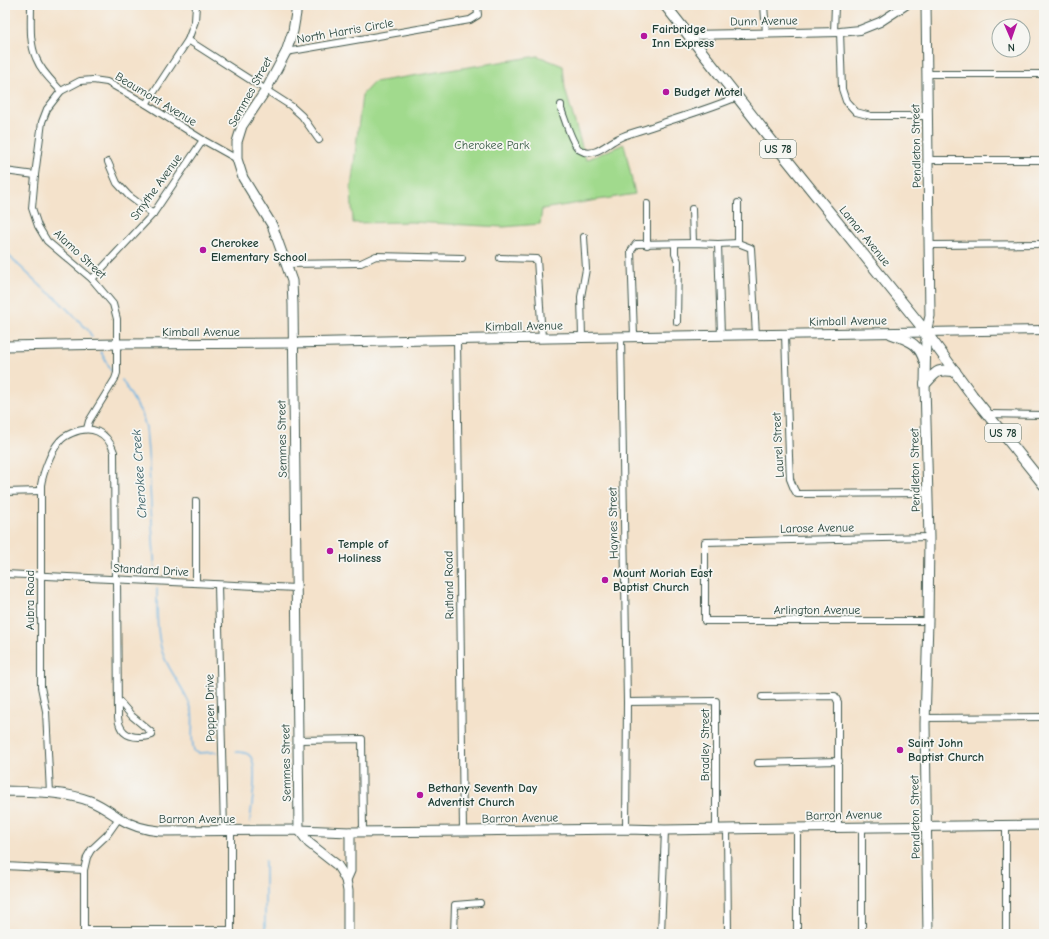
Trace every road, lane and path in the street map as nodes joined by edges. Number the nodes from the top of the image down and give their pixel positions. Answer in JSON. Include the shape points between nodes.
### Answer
{"nodes":[{"id":1,"x":31,"y":5,"type":"edge"},
{"id":2,"x":196,"y":5,"type":"edge"},
{"id":3,"x":296,"y":5,"type":"edge"},
{"id":4,"x":477,"y":5,"type":"edge"},
{"id":5,"x":665,"y":5,"type":"edge"},
{"id":6,"x":764,"y":5,"type":"edge"},
{"id":7,"x":835,"y":5,"type":"edge"},
{"id":8,"x":906,"y":5,"type":"edge"},
{"id":9,"x":926,"y":5,"type":"edge"},
{"id":10,"x":837,"y":32,"type":"junction"},
{"id":11,"x":766,"y":33,"type":"junction"},
{"id":12,"x":688,"y":35,"type":"junction"},
{"id":13,"x":188,"y":40,"type":"junction"},
{"id":14,"x":286,"y":52,"type":"junction"},
{"id":15,"x":927,"y":74,"type":"junction"},
{"id":16,"x":1044,"y":74,"type":"edge"},
{"id":17,"x":266,"y":90,"type":"junction"},
{"id":18,"x":61,"y":91,"type":"junction"},
{"id":19,"x":737,"y":96,"type":"junction"},
{"id":20,"x":146,"y":104,"type":"junction"},
{"id":21,"x":561,"y":105,"type":"dead end"},
{"id":22,"x":928,"y":116,"type":"junction"},
{"id":23,"x":203,"y":140,"type":"junction"},
{"id":24,"x":319,"y":140,"type":"dead end"},
{"id":25,"x":237,"y":159,"type":"junction"},
{"id":26,"x":929,"y":160,"type":"junction"},
{"id":27,"x":1044,"y":160,"type":"edge"},
{"id":28,"x":108,"y":162,"type":"dead end"},
{"id":29,"x":5,"y":171,"type":"edge"},
{"id":30,"x":34,"y":175,"type":"junction"},
{"id":31,"x":738,"y":203,"type":"dead end"},
{"id":32,"x":647,"y":204,"type":"dead end"},
{"id":33,"x":692,"y":209,"type":"dead end"},
{"id":34,"x":153,"y":214,"type":"junction"},
{"id":35,"x":584,"y":237,"type":"dead end"},
{"id":36,"x":693,"y":243,"type":"junction"},
{"id":37,"x":738,"y":243,"type":"junction"},
{"id":38,"x":675,"y":244,"type":"junction"},
{"id":39,"x":718,"y":244,"type":"junction"},
{"id":40,"x":1044,"y":244,"type":"edge"},
{"id":41,"x":647,"y":245,"type":"junction"},
{"id":42,"x":930,"y":245,"type":"junction"},
{"id":43,"x":462,"y":258,"type":"dead end"},
{"id":44,"x":500,"y":258,"type":"dead end"},
{"id":45,"x":286,"y":264,"type":"junction"},
{"id":46,"x":92,"y":279,"type":"junction"},
{"id":47,"x":677,"y":322,"type":"dead end"},
{"id":48,"x":1044,"y":330,"type":"edge"},
{"id":49,"x":926,"y":332,"type":"junction"},
{"id":50,"x":886,"y":333,"type":"junction"},
{"id":51,"x":756,"y":334,"type":"junction"},
{"id":52,"x":785,"y":334,"type":"junction"},
{"id":53,"x":720,"y":335,"type":"junction"},
{"id":54,"x":634,"y":336,"type":"junction"},
{"id":55,"x":582,"y":337,"type":"junction"},
{"id":56,"x":621,"y":337,"type":"junction"},
{"id":57,"x":542,"y":338,"type":"junction"},
{"id":58,"x":457,"y":339,"type":"junction"},
{"id":59,"x":293,"y":343,"type":"junction"},
{"id":60,"x":117,"y":344,"type":"junction"},
{"id":61,"x":5,"y":346,"type":"edge"},
{"id":62,"x":926,"y":368,"type":"junction"},
{"id":63,"x":955,"y":372,"type":"junction"},
{"id":64,"x":925,"y":384,"type":"junction"},
{"id":65,"x":988,"y":414,"type":"junction"},
{"id":66,"x":1044,"y":415,"type":"edge"},
{"id":67,"x":87,"y":429,"type":"junction"},
{"id":68,"x":1044,"y":485,"type":"edge"},
{"id":69,"x":40,"y":491,"type":"junction"},
{"id":70,"x":5,"y":492,"type":"edge"},
{"id":71,"x":928,"y":493,"type":"junction"},
{"id":72,"x":196,"y":501,"type":"dead end"},
{"id":73,"x":929,"y":537,"type":"junction"},
{"id":74,"x":5,"y":574,"type":"edge"},
{"id":75,"x":41,"y":576,"type":"junction"},
{"id":76,"x":116,"y":579,"type":"junction"},
{"id":77,"x":196,"y":583,"type":"junction"},
{"id":78,"x":218,"y":584,"type":"junction"},
{"id":79,"x":296,"y":588,"type":"junction"},
{"id":80,"x":705,"y":621,"type":"joint"},
{"id":81,"x":928,"y":621,"type":"junction"},
{"id":82,"x":762,"y":697,"type":"dead end"},
{"id":83,"x":119,"y":701,"type":"junction"},
{"id":84,"x":627,"y":702,"type":"junction"},
{"id":85,"x":1044,"y":717,"type":"edge"},
{"id":86,"x":925,"y":718,"type":"junction"},
{"id":87,"x":298,"y":740,"type":"junction"},
{"id":88,"x":838,"y":761,"type":"junction"},
{"id":89,"x":758,"y":763,"type":"dead end"},
{"id":90,"x":5,"y":791,"type":"edge"},
{"id":91,"x":50,"y":793,"type":"junction"},
{"id":92,"x":119,"y":818,"type":"junction"},
{"id":93,"x":1044,"y":825,"type":"edge"},
{"id":94,"x":927,"y":826,"type":"junction"},
{"id":95,"x":1006,"y":826,"type":"junction"},
{"id":96,"x":838,"y":827,"type":"junction"},
{"id":97,"x":862,"y":827,"type":"junction"},
{"id":98,"x":796,"y":828,"type":"junction"},
{"id":99,"x":626,"y":829,"type":"junction"},
{"id":100,"x":716,"y":829,"type":"junction"},
{"id":101,"x":727,"y":829,"type":"junction"},
{"id":102,"x":299,"y":830,"type":"junction"},
{"id":103,"x":665,"y":830,"type":"junction"},
{"id":104,"x":228,"y":831,"type":"junction"},
{"id":105,"x":363,"y":831,"type":"junction"},
{"id":106,"x":464,"y":831,"type":"junction"},
{"id":107,"x":350,"y":832,"type":"junction"},
{"id":108,"x":5,"y":866,"type":"edge"},
{"id":109,"x":84,"y":870,"type":"junction"},
{"id":110,"x":346,"y":880,"type":"junction"},
{"id":111,"x":480,"y":903,"type":"dead end"},
{"id":112,"x":84,"y":932,"type":"edge"},
{"id":113,"x":231,"y":932,"type":"edge"},
{"id":114,"x":348,"y":934,"type":"edge"},
{"id":115,"x":454,"y":934,"type":"edge"},
{"id":116,"x":661,"y":934,"type":"edge"},
{"id":117,"x":728,"y":934,"type":"edge"},
{"id":118,"x":797,"y":934,"type":"edge"},
{"id":119,"x":862,"y":934,"type":"edge"},
{"id":120,"x":928,"y":934,"type":"edge"},
{"id":121,"x":1006,"y":934,"type":"edge"}],
"edges":[{"from":1,"to":18,"type":"street","via":[[31,38],[36,58],[44,73]]},
{"from":2,"to":13,"type":"street","via":[[195,21]]},
{"from":3,"to":14,"type":"main road","name":"Semmes Street","via":[[293,31]]},
{"from":4,"to":14,"type":"street","name":"North Harris Circle","via":[[478,15],[470,20]]},
{"from":5,"to":12,"type":"main road","name":"Lamar Avenue","number":"US 78"},
{"from":6,"to":11,"type":"street"},
{"from":7,"to":10,"type":"street"},
{"from":8,"to":10,"type":"street","name":"Dunn Avenue","via":[[880,22],[860,30]]},
{"from":9,"to":15,"type":"main road","name":"Pendleton Street"},
{"from":10,"to":11,"type":"street","name":"Dunn Avenue"},
{"from":10,"to":22,"type":"street","via":[[842,89],[846,101],[856,112],[871,116]]},
{"from":11,"to":12,"type":"street","name":"Dunn Avenue"},
{"from":12,"to":19,"type":"main road","name":"Lamar Avenue","number":"US 78"},
{"from":13,"to":17,"type":"street"},
{"from":13,"to":20,"type":"street"},
{"from":14,"to":17,"type":"main road","name":"Semmes Street"},
{"from":15,"to":16,"type":"street"},
{"from":15,"to":22,"type":"main road","name":"Pendleton Street"},
{"from":17,"to":24,"type":"street","via":[[302,116]]},
{"from":17,"to":25,"type":"main road","name":"Semmes Street","via":[[242,126],[237,142]]},
{"from":18,"to":20,"type":"street","name":"Beaumont Avenue","via":[[80,81],[107,82]]},
{"from":18,"to":30,"type":"street","name":"Alamo Street","via":[[47,109],[42,122]]},
{"from":19,"to":21,"type":"street","via":[[718,105],[618,138],[597,152],[591,153],[580,150],[576,145]]},
{"from":19,"to":49,"type":"main road","name":"Lamar Avenue","number":"US 78"},
{"from":20,"to":23,"type":"street","name":"Beaumont Avenue"},
{"from":22,"to":26,"type":"main road","name":"Pendleton Street"},
{"from":23,"to":25,"type":"street","name":"Beaumont Avenue"},
{"from":23,"to":34,"type":"street","name":"Smythe Avenue"},
{"from":25,"to":45,"type":"main road","name":"Semmes Street","via":[[244,178],[272,225]]},
{"from":26,"to":27,"type":"street"},
{"from":26,"to":42,"type":"main road","name":"Pendleton Street"},
{"from":28,"to":34,"type":"street","via":[[117,183],[129,196]]},
{"from":29,"to":30,"type":"street"},
{"from":30,"to":46,"type":"street","name":"Alamo Street","via":[[32,208],[38,226],[47,241]]},
{"from":31,"to":37,"type":"street"},
{"from":32,"to":41,"type":"street"},
{"from":33,"to":36,"type":"street"},
{"from":34,"to":46,"type":"street","name":"Smythe Avenue"},
{"from":35,"to":55,"type":"street","via":[[586,270],[581,297]]},
{"from":36,"to":38,"type":"street"},
{"from":36,"to":39,"type":"street"},
{"from":37,"to":39,"type":"street"},
{"from":37,"to":51,"type":"street","via":[[751,248]]},
{"from":38,"to":41,"type":"street"},
{"from":38,"to":47,"type":"street","via":[[678,261]]},
{"from":39,"to":53,"type":"street"},
{"from":40,"to":42,"type":"street"},
{"from":41,"to":54,"type":"street","via":[[636,244],[631,251]]},
{"from":42,"to":49,"type":"main road","name":"Pendleton Street","via":[[930,316]]},
{"from":43,"to":45,"type":"street","via":[[376,256],[361,263]]},
{"from":44,"to":57,"type":"street","via":[[537,259]]},
{"from":45,"to":59,"type":"main road","name":"Semmes Street","via":[[292,281]]},
{"from":46,"to":60,"type":"street","name":"Alamo Street","via":[[113,304],[117,319]]},
{"from":48,"to":49,"type":"street","name":"Kimball Avenue"},
{"from":49,"to":50,"type":"main road","name":"Kimball Avenue"},
{"from":49,"to":62,"type":"main road","name":"Pendleton Street"},
{"from":49,"to":63,"type":"main road","name":"Lamar Avenue","number":"US 78"},
{"from":50,"to":52,"type":"main road","name":"Kimball Avenue"},
{"from":50,"to":62,"type":"main road","via":[[918,347]]},
{"from":51,"to":52,"type":"main road","name":"Kimball Avenue"},
{"from":51,"to":53,"type":"main road","name":"Kimball Avenue"},
{"from":52,"to":71,"type":"street","name":"Laurel Street","via":[[788,456],[790,479],[797,494]]},
{"from":53,"to":54,"type":"main road","name":"Kimball Avenue"},
{"from":54,"to":56,"type":"main road","name":"Kimball Avenue"},
{"from":55,"to":56,"type":"main road","name":"Kimball Avenue"},
{"from":55,"to":57,"type":"main road","name":"Kimball Avenue"},
{"from":56,"to":84,"type":"street","name":"Haynes Street"},
{"from":57,"to":58,"type":"main road","name":"Kimball Avenue"},
{"from":58,"to":59,"type":"main road","name":"Kimball Avenue"},
{"from":58,"to":106,"type":"street","name":"Rutland Road"},
{"from":59,"to":60,"type":"main road","name":"Kimball Avenue"},
{"from":59,"to":79,"type":"main road","name":"Semmes Street"},
{"from":60,"to":61,"type":"main road","name":"Kimball Avenue"},
{"from":60,"to":67,"type":"street","name":"Alamo Street","via":[[115,379],[89,421]]},
{"from":62,"to":64,"type":"main road","name":"Pendleton Street"},
{"from":63,"to":64,"type":"main road","via":[[939,371]]},
{"from":63,"to":65,"type":"main road","name":"Lamar Avenue","number":"US 78"},
{"from":64,"to":71,"type":"main road","name":"Pendleton Street"},
{"from":65,"to":66,"type":"street"},
{"from":65,"to":68,"type":"main road","name":"Lamar Avenue","number":"US 78"},
{"from":67,"to":69,"type":"street","name":"Aubra Road","via":[[66,435],[59,441],[44,471]]},
{"from":67,"to":76,"type":"street","via":[[100,433],[108,440],[114,452]]},
{"from":69,"to":70,"type":"street"},
{"from":69,"to":75,"type":"street","name":"Aubra Road"},
{"from":71,"to":73,"type":"main road","name":"Pendleton Street"},
{"from":72,"to":77,"type":"street"},
{"from":73,"to":80,"type":"street","name":"Larose Avenue","via":[[705,542]]},
{"from":73,"to":81,"type":"main road","name":"Pendleton Street"},
{"from":74,"to":75,"type":"street","name":"Standard Drive"},
{"from":75,"to":76,"type":"street","name":"Standard Drive"},
{"from":75,"to":91,"type":"street","name":"Aubra Road","via":[[41,687],[46,711]]},
{"from":76,"to":77,"type":"street","name":"Standard Drive"},
{"from":76,"to":83,"type":"street"},
{"from":77,"to":78,"type":"street","name":"Standard Drive"},
{"from":78,"to":79,"type":"street","name":"Standard Drive"},
{"from":78,"to":104,"type":"street","name":"Poppen Drive"},
{"from":79,"to":87,"type":"main road","name":"Semmes Street"},
{"from":80,"to":81,"type":"street","name":"Arlington Avenue"},
{"from":81,"to":86,"type":"main road","name":"Pendleton Street"},
{"from":82,"to":88,"type":"street","via":[[835,696],[838,702]]},
{"from":83,"to":83,"type":"street","via":[[151,732],[152,735],[135,737],[122,731],[118,721]]},
{"from":84,"to":99,"type":"street","name":"Haynes Street"},
{"from":84,"to":100,"type":"street","name":"Bradley Street","via":[[716,701]]},
{"from":85,"to":86,"type":"street"},
{"from":86,"to":94,"type":"main road","name":"Pendleton Street"},
{"from":87,"to":102,"type":"main road","name":"Semmes Street"},
{"from":87,"to":105,"type":"street","via":[[362,739]]},
{"from":88,"to":89,"type":"street"},
{"from":88,"to":96,"type":"street"},
{"from":90,"to":91,"type":"main road","name":"Barron Avenue"},
{"from":91,"to":92,"type":"main road","name":"Barron Avenue","via":[[88,800]]},
{"from":92,"to":104,"type":"main road","name":"Barron Avenue","via":[[138,827],[155,831]]},
{"from":92,"to":109,"type":"street","via":[[106,835],[94,845],[87,857]]},
{"from":93,"to":95,"type":"main road","name":"Barron Avenue"},
{"from":94,"to":95,"type":"main road","name":"Barron Avenue"},
{"from":94,"to":97,"type":"main road","name":"Barron Avenue"},
{"from":94,"to":120,"type":"main road","name":"Pendleton Street"},
{"from":95,"to":121,"type":"street"},
{"from":96,"to":97,"type":"main road","name":"Barron Avenue"},
{"from":96,"to":98,"type":"main road","name":"Barron Avenue"},
{"from":97,"to":119,"type":"street"},
{"from":98,"to":101,"type":"main road","name":"Barron Avenue"},
{"from":98,"to":118,"type":"street"},
{"from":99,"to":103,"type":"main road","name":"Barron Avenue"},
{"from":99,"to":106,"type":"main road","name":"Barron Avenue"},
{"from":100,"to":101,"type":"main road","name":"Barron Avenue"},
{"from":100,"to":103,"type":"main road","name":"Barron Avenue"},
{"from":101,"to":117,"type":"street"},
{"from":102,"to":104,"type":"main road","name":"Barron Avenue"},
{"from":102,"to":107,"type":"main road","name":"Barron Avenue"},
{"from":102,"to":110,"type":"main road","via":[[309,843],[336,865]]},
{"from":103,"to":116,"type":"street"},
{"from":104,"to":113,"type":"street","name":"Poppen Drive"},
{"from":105,"to":106,"type":"main road","name":"Barron Avenue"},
{"from":105,"to":107,"type":"main road","name":"Barron Avenue"},
{"from":107,"to":110,"type":"main road","via":[[350,871]]},
{"from":108,"to":109,"type":"street"},
{"from":109,"to":112,"type":"street"},
{"from":110,"to":114,"type":"main road"},
{"from":111,"to":115,"type":"street","via":[[455,905]]},
{"from":112,"to":113,"type":"street"}]}
